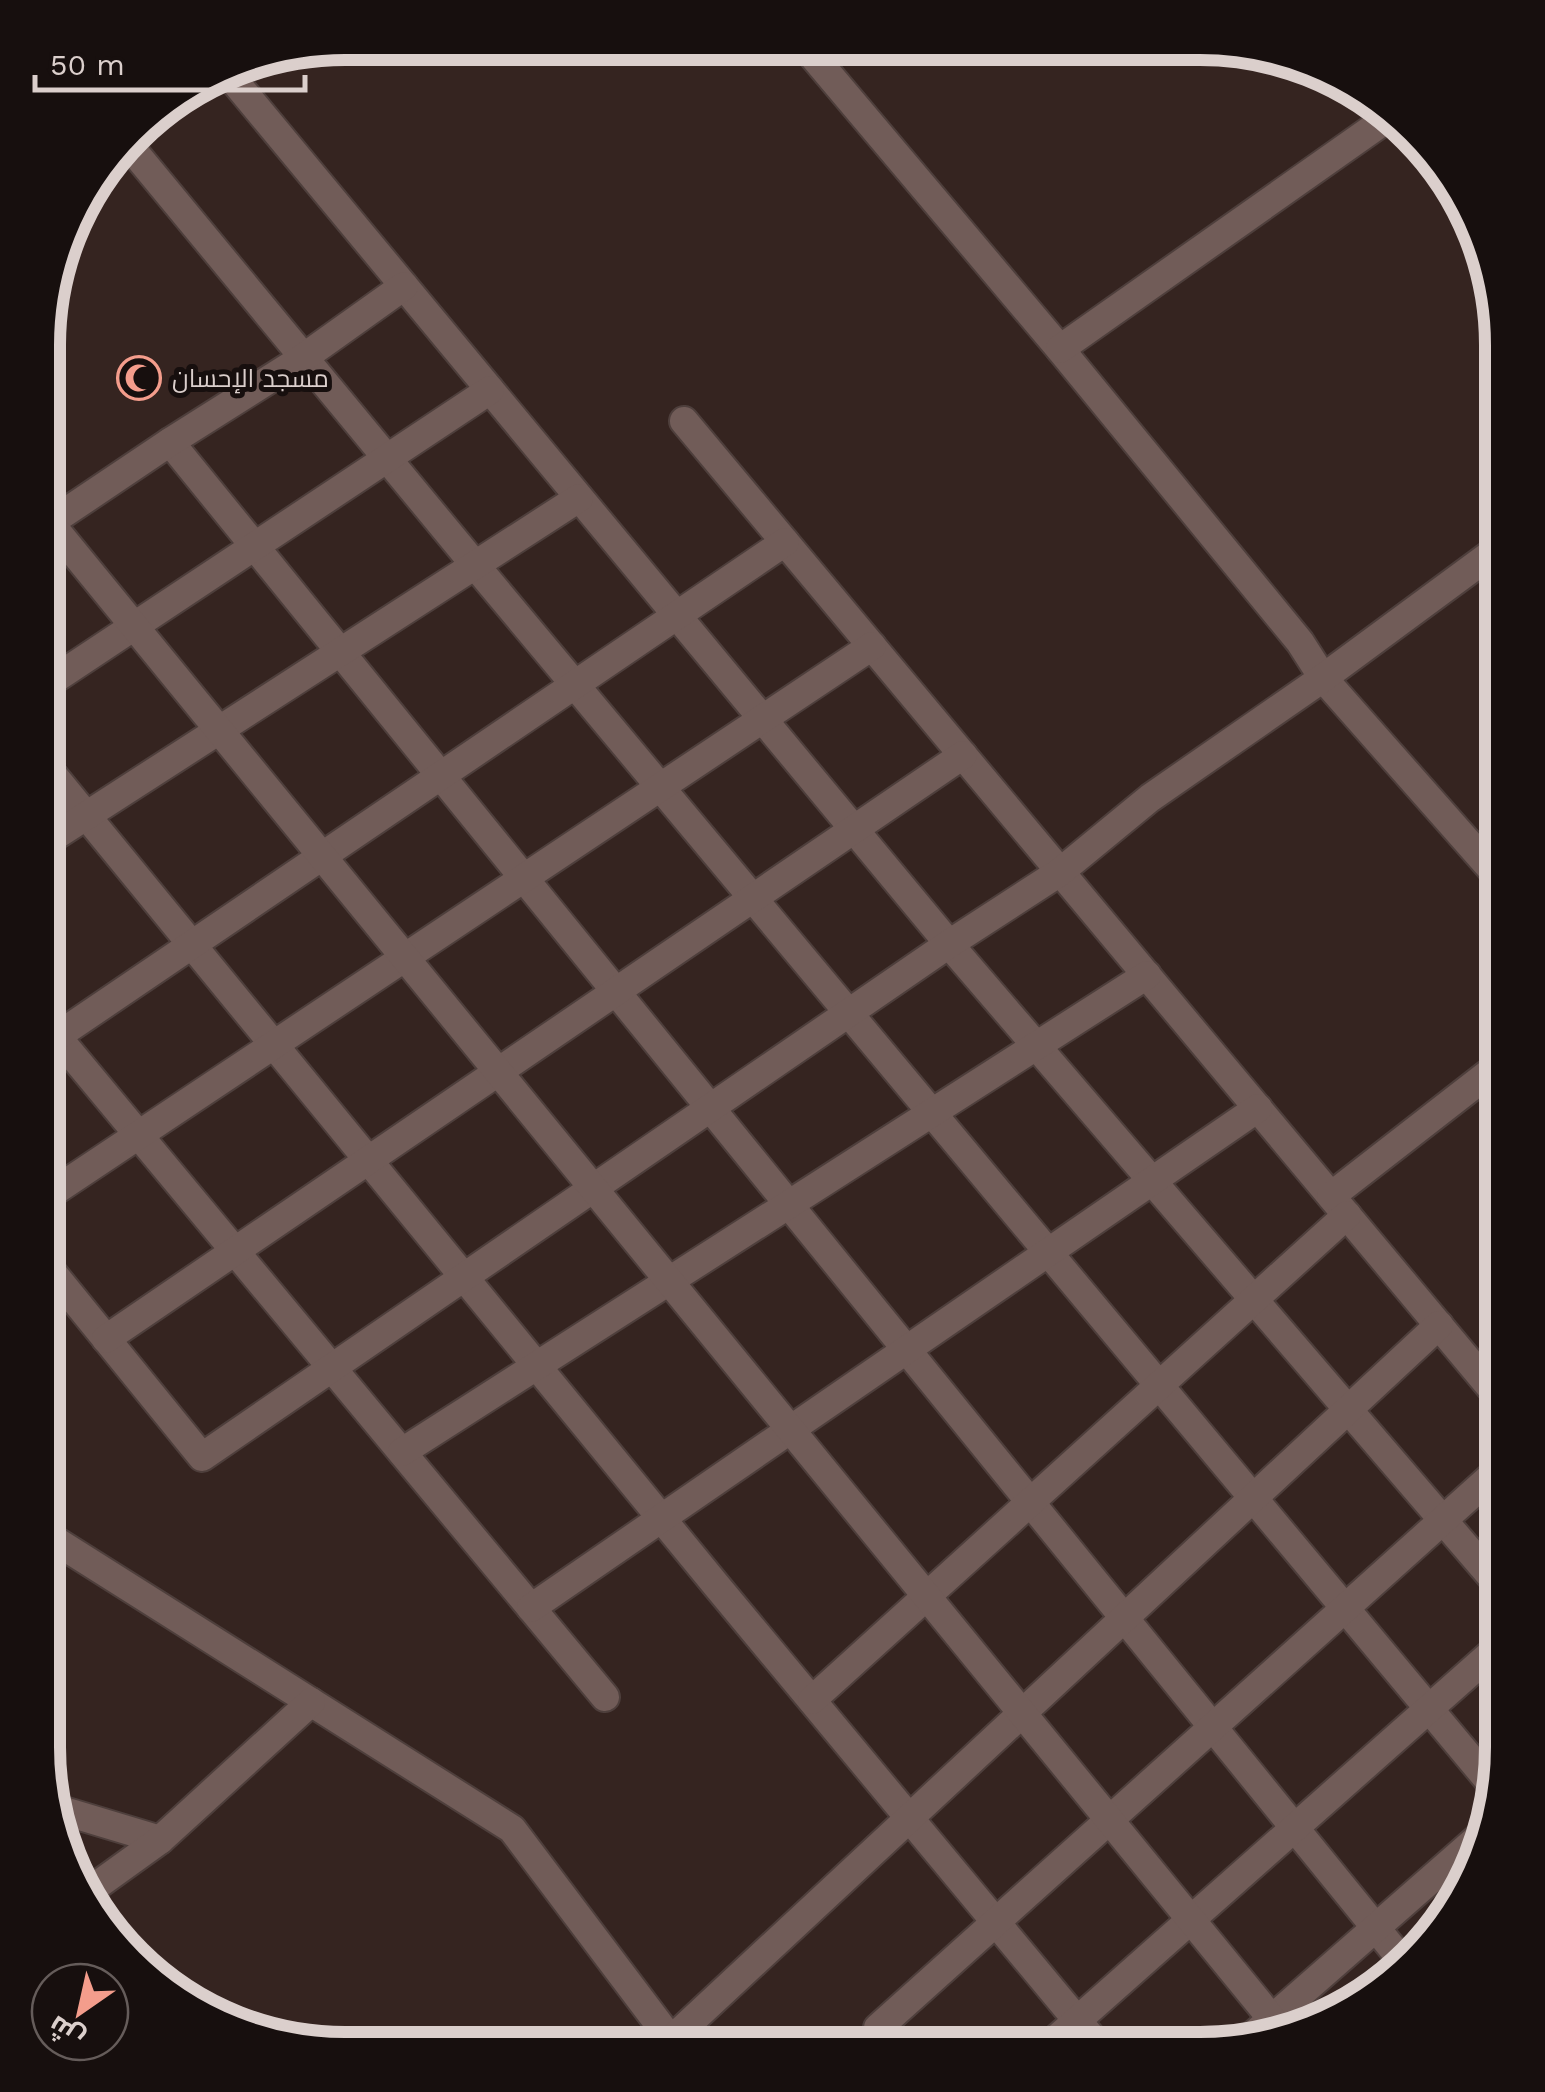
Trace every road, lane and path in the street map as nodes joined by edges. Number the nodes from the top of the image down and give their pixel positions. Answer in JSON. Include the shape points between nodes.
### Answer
{"nodes":[{"id":1,"x":816,"y":60,"type":"edge"},
{"id":2,"x":235,"y":82,"type":"edge"},
{"id":3,"x":1379,"y":124,"type":"edge"},
{"id":4,"x":135,"y":153,"type":"edge"},
{"id":5,"x":404,"y":286,"type":"junction"},
{"id":6,"x":1060,"y":349,"type":"junction"},
{"id":7,"x":303,"y":358,"type":"junction"},
{"id":8,"x":490,"y":390,"type":"junction"},
{"id":9,"x":684,"y":421,"type":"dead end"},
{"id":10,"x":170,"y":442,"type":"junction"},
{"id":11,"x":386,"y":459,"type":"junction"},
{"id":12,"x":580,"y":498,"type":"junction"},
{"id":13,"x":60,"y":513,"type":"edge"},
{"id":14,"x":60,"y":539,"type":"edge"},
{"id":15,"x":785,"y":542,"type":"junction"},
{"id":16,"x":254,"y":546,"type":"junction"},
{"id":17,"x":1485,"y":559,"type":"edge"},
{"id":18,"x":475,"y":566,"type":"junction"},
{"id":19,"x":677,"y":616,"type":"junction"},
{"id":20,"x":134,"y":626,"type":"junction"},
{"id":21,"x":872,"y":646,"type":"junction"},
{"id":22,"x":340,"y":652,"type":"junction"},
{"id":23,"x":60,"y":675,"type":"edge"},
{"id":24,"x":1323,"y":678,"type":"junction"},
{"id":25,"x":575,"y":685,"type":"junction"},
{"id":26,"x":763,"y":719,"type":"junction"},
{"id":27,"x":219,"y":731,"type":"junction"},
{"id":28,"x":963,"y":755,"type":"junction"},
{"id":29,"x":440,"y":776,"type":"junction"},
{"id":30,"x":60,"y":783,"type":"edge"},
{"id":31,"x":661,"y":787,"type":"junction"},
{"id":32,"x":87,"y":816,"type":"junction"},
{"id":33,"x":854,"y":829,"type":"junction"},
{"id":34,"x":60,"y":833,"type":"edge"},
{"id":35,"x":322,"y":856,"type":"junction"},
{"id":36,"x":1485,"y":862,"type":"edge"},
{"id":37,"x":1060,"y":872,"type":"junction"},
{"id":38,"x":524,"y":878,"type":"junction"},
{"id":39,"x":753,"y":898,"type":"junction"},
{"id":40,"x":192,"y":944,"type":"junction"},
{"id":41,"x":949,"y":944,"type":"junction"},
{"id":42,"x":405,"y":958,"type":"junction"},
{"id":43,"x":1147,"y":975,"type":"junction"},
{"id":44,"x":616,"y":992,"type":"junction"},
{"id":45,"x":848,"y":1013,"type":"junction"},
{"id":46,"x":60,"y":1026,"type":"edge"},
{"id":47,"x":274,"y":1044,"type":"junction"},
{"id":48,"x":1037,"y":1046,"type":"junction"},
{"id":49,"x":60,"y":1047,"type":"edge"},
{"id":50,"x":498,"y":1072,"type":"junction"},
{"id":51,"x":1484,"y":1078,"type":"edge"},
{"id":52,"x":710,"y":1108,"type":"junction"},
{"id":53,"x":1258,"y":1108,"type":"junction"},
{"id":54,"x":932,"y":1112,"type":"junction"},
{"id":55,"x":138,"y":1135,"type":"junction"},
{"id":56,"x":368,"y":1160,"type":"junction"},
{"id":57,"x":1152,"y":1180,"type":"junction"},
{"id":58,"x":60,"y":1187,"type":"edge"},
{"id":59,"x":593,"y":1188,"type":"junction"},
{"id":60,"x":789,"y":1204,"type":"junction"},
{"id":61,"x":1339,"y":1206,"type":"junction"},
{"id":62,"x":235,"y":1251,"type":"junction"},
{"id":63,"x":1048,"y":1252,"type":"junction"},
{"id":64,"x":464,"y":1276,"type":"junction"},
{"id":65,"x":60,"y":1281,"type":"edge"},
{"id":66,"x":669,"y":1281,"type":"junction"},
{"id":67,"x":1254,"y":1300,"type":"junction"},
{"id":68,"x":1439,"y":1326,"type":"junction"},
{"id":69,"x":106,"y":1338,"type":"junction"},
{"id":70,"x":906,"y":1350,"type":"junction"},
{"id":71,"x":537,"y":1366,"type":"junction"},
{"id":72,"x":332,"y":1367,"type":"junction"},
{"id":73,"x":1484,"y":1379,"type":"edge"},
{"id":74,"x":1159,"y":1385,"type":"junction"},
{"id":75,"x":1349,"y":1410,"type":"junction"},
{"id":76,"x":790,"y":1430,"type":"junction"},
{"id":77,"x":402,"y":1452,"type":"junction"},
{"id":78,"x":1484,"y":1483,"type":"edge"},
{"id":79,"x":1253,"y":1498,"type":"junction"},
{"id":80,"x":1030,"y":1502,"type":"junction"},
{"id":81,"x":662,"y":1518,"type":"junction"},
{"id":82,"x":1443,"y":1520,"type":"junction"},
{"id":83,"x":60,"y":1544,"type":"edge"},
{"id":84,"x":1484,"y":1568,"type":"edge"},
{"id":85,"x":927,"y":1596,"type":"junction"},
{"id":86,"x":531,"y":1608,"type":"junction"},
{"id":87,"x":1344,"y":1608,"type":"junction"},
{"id":88,"x":1124,"y":1618,"type":"junction"},
{"id":89,"x":1484,"y":1660,"type":"edge"},
{"id":90,"x":605,"y":1698,"type":"dead end"},
{"id":91,"x":812,"y":1700,"type":"junction"},
{"id":92,"x":311,"y":1702,"type":"junction"},
{"id":93,"x":1429,"y":1708,"type":"junction"},
{"id":94,"x":1022,"y":1713,"type":"junction"},
{"id":95,"x":1212,"y":1726,"type":"junction"},
{"id":96,"x":1483,"y":1774,"type":"edge"},
{"id":97,"x":68,"y":1812,"type":"edge"},
{"id":98,"x":910,"y":1818,"type":"junction"},
{"id":99,"x":1109,"y":1820,"type":"junction"},
{"id":100,"x":1295,"y":1828,"type":"junction"},
{"id":101,"x":160,"y":1840,"type":"junction"},
{"id":102,"x":1466,"y":1848,"type":"edge"},
{"id":103,"x":96,"y":1887,"type":"edge"},
{"id":104,"x":1190,"y":1920,"type":"junction"},
{"id":105,"x":996,"y":1922,"type":"junction"},
{"id":106,"x":1375,"y":1928,"type":"junction"},
{"id":107,"x":1396,"y":1953,"type":"edge"},
{"id":108,"x":1077,"y":2020,"type":"junction"},
{"id":109,"x":1282,"y":2020,"type":"edge"},
{"id":110,"x":1274,"y":2022,"type":"edge"},
{"id":111,"x":665,"y":2032,"type":"edge"},
{"id":112,"x":687,"y":2032,"type":"edge"},
{"id":113,"x":881,"y":2032,"type":"edge"},
{"id":114,"x":1064,"y":2032,"type":"edge"},
{"id":115,"x":1087,"y":2032,"type":"edge"}],
"edges":[{"from":1,"to":6,"type":"street"},
{"from":2,"to":5,"type":"street"},
{"from":3,"to":6,"type":"street"},
{"from":4,"to":7,"type":"street"},
{"from":5,"to":7,"type":"street"},
{"from":5,"to":8,"type":"street"},
{"from":6,"to":24,"type":"street"},
{"from":7,"to":10,"type":"street"},
{"from":7,"to":11,"type":"street"},
{"from":8,"to":11,"type":"street"},
{"from":8,"to":12,"type":"street"},
{"from":9,"to":15,"type":"street"},
{"from":10,"to":13,"type":"street"},
{"from":10,"to":16,"type":"street"},
{"from":11,"to":16,"type":"street"},
{"from":11,"to":18,"type":"street"},
{"from":12,"to":18,"type":"street"},
{"from":12,"to":19,"type":"street"},
{"from":14,"to":20,"type":"street"},
{"from":15,"to":19,"type":"street"},
{"from":15,"to":21,"type":"street"},
{"from":16,"to":20,"type":"street"},
{"from":16,"to":22,"type":"street"},
{"from":17,"to":24,"type":"street"},
{"from":18,"to":22,"type":"street"},
{"from":18,"to":25,"type":"street"},
{"from":19,"to":25,"type":"street"},
{"from":19,"to":26,"type":"street"},
{"from":20,"to":23,"type":"street"},
{"from":20,"to":27,"type":"street"},
{"from":21,"to":26,"type":"street"},
{"from":21,"to":28,"type":"street"},
{"from":22,"to":27,"type":"street"},
{"from":22,"to":29,"type":"street"},
{"from":24,"to":36,"type":"street"},
{"from":24,"to":37,"type":"street","via":[[1150,798]]},
{"from":25,"to":29,"type":"street"},
{"from":25,"to":31,"type":"street"},
{"from":26,"to":31,"type":"street"},
{"from":26,"to":33,"type":"street"},
{"from":27,"to":32,"type":"street"},
{"from":27,"to":35,"type":"street"},
{"from":28,"to":33,"type":"street"},
{"from":28,"to":37,"type":"street"},
{"from":29,"to":35,"type":"street"},
{"from":29,"to":38,"type":"street"},
{"from":30,"to":32,"type":"street"},
{"from":31,"to":38,"type":"street"},
{"from":31,"to":39,"type":"street"},
{"from":32,"to":34,"type":"street"},
{"from":32,"to":40,"type":"street"},
{"from":33,"to":39,"type":"street"},
{"from":33,"to":41,"type":"street"},
{"from":35,"to":40,"type":"street"},
{"from":35,"to":42,"type":"street"},
{"from":37,"to":41,"type":"street"},
{"from":37,"to":43,"type":"street"},
{"from":38,"to":42,"type":"street"},
{"from":38,"to":44,"type":"street"},
{"from":39,"to":44,"type":"street"},
{"from":39,"to":45,"type":"street"},
{"from":40,"to":46,"type":"street"},
{"from":40,"to":47,"type":"street"},
{"from":41,"to":45,"type":"street"},
{"from":41,"to":48,"type":"street"},
{"from":42,"to":47,"type":"street"},
{"from":42,"to":50,"type":"street"},
{"from":43,"to":48,"type":"street"},
{"from":43,"to":53,"type":"street"},
{"from":44,"to":50,"type":"street"},
{"from":44,"to":52,"type":"street"},
{"from":45,"to":52,"type":"street"},
{"from":45,"to":54,"type":"street"},
{"from":47,"to":55,"type":"street"},
{"from":47,"to":56,"type":"street"},
{"from":48,"to":54,"type":"street"},
{"from":48,"to":57,"type":"street"},
{"from":49,"to":55,"type":"street"},
{"from":50,"to":56,"type":"street"},
{"from":50,"to":59,"type":"street"},
{"from":51,"to":61,"type":"street"},
{"from":52,"to":59,"type":"street"},
{"from":52,"to":60,"type":"street"},
{"from":53,"to":57,"type":"street"},
{"from":53,"to":61,"type":"street"},
{"from":54,"to":60,"type":"street"},
{"from":54,"to":63,"type":"street"},
{"from":55,"to":58,"type":"street"},
{"from":55,"to":62,"type":"street"},
{"from":56,"to":62,"type":"street"},
{"from":56,"to":64,"type":"street"},
{"from":57,"to":63,"type":"street"},
{"from":57,"to":67,"type":"street"},
{"from":59,"to":64,"type":"street"},
{"from":59,"to":66,"type":"street"},
{"from":60,"to":66,"type":"street"},
{"from":60,"to":70,"type":"street"},
{"from":61,"to":67,"type":"street"},
{"from":61,"to":68,"type":"street"},
{"from":62,"to":69,"type":"street"},
{"from":62,"to":72,"type":"street"},
{"from":63,"to":70,"type":"street"},
{"from":63,"to":74,"type":"street"},
{"from":64,"to":71,"type":"street"},
{"from":64,"to":72,"type":"street"},
{"from":65,"to":69,"type":"street"},
{"from":66,"to":71,"type":"street"},
{"from":66,"to":76,"type":"street"},
{"from":67,"to":74,"type":"street"},
{"from":67,"to":75,"type":"street"},
{"from":68,"to":73,"type":"street"},
{"from":68,"to":75,"type":"street"},
{"from":69,"to":72,"type":"street","via":[[202,1456]]},
{"from":70,"to":76,"type":"street"},
{"from":70,"to":80,"type":"street"},
{"from":71,"to":77,"type":"street"},
{"from":71,"to":81,"type":"street"},
{"from":72,"to":77,"type":"street"},
{"from":74,"to":79,"type":"street"},
{"from":74,"to":80,"type":"street"},
{"from":75,"to":79,"type":"street"},
{"from":75,"to":82,"type":"street"},
{"from":76,"to":81,"type":"street"},
{"from":76,"to":85,"type":"street"},
{"from":77,"to":86,"type":"street"},
{"from":78,"to":82,"type":"street"},
{"from":79,"to":87,"type":"street"},
{"from":79,"to":88,"type":"street"},
{"from":80,"to":85,"type":"street"},
{"from":80,"to":88,"type":"street"},
{"from":81,"to":86,"type":"street"},
{"from":81,"to":91,"type":"street"},
{"from":82,"to":84,"type":"street"},
{"from":82,"to":87,"type":"street"},
{"from":83,"to":92,"type":"street"},
{"from":85,"to":91,"type":"street"},
{"from":85,"to":94,"type":"street"},
{"from":86,"to":90,"type":"street"},
{"from":87,"to":93,"type":"street"},
{"from":87,"to":95,"type":"street"},
{"from":88,"to":94,"type":"street"},
{"from":88,"to":95,"type":"street"},
{"from":89,"to":93,"type":"street"},
{"from":91,"to":98,"type":"street"},
{"from":92,"to":101,"type":"street"},
{"from":92,"to":111,"type":"street","via":[[512,1830]]},
{"from":93,"to":96,"type":"street"},
{"from":93,"to":100,"type":"street"},
{"from":94,"to":98,"type":"street"},
{"from":94,"to":99,"type":"street"},
{"from":95,"to":99,"type":"street"},
{"from":95,"to":100,"type":"street"},
{"from":97,"to":101,"type":"street"},
{"from":98,"to":105,"type":"street"},
{"from":98,"to":112,"type":"street"},
{"from":99,"to":104,"type":"street"},
{"from":99,"to":105,"type":"street"},
{"from":100,"to":104,"type":"street"},
{"from":100,"to":106,"type":"street"},
{"from":101,"to":103,"type":"street"},
{"from":102,"to":106,"type":"street"},
{"from":104,"to":108,"type":"street"},
{"from":104,"to":110,"type":"street"},
{"from":105,"to":108,"type":"street"},
{"from":105,"to":113,"type":"street","via":[[878,2028]]},
{"from":106,"to":107,"type":"street"},
{"from":106,"to":109,"type":"street"},
{"from":108,"to":114,"type":"street"},
{"from":108,"to":115,"type":"street"}]}
